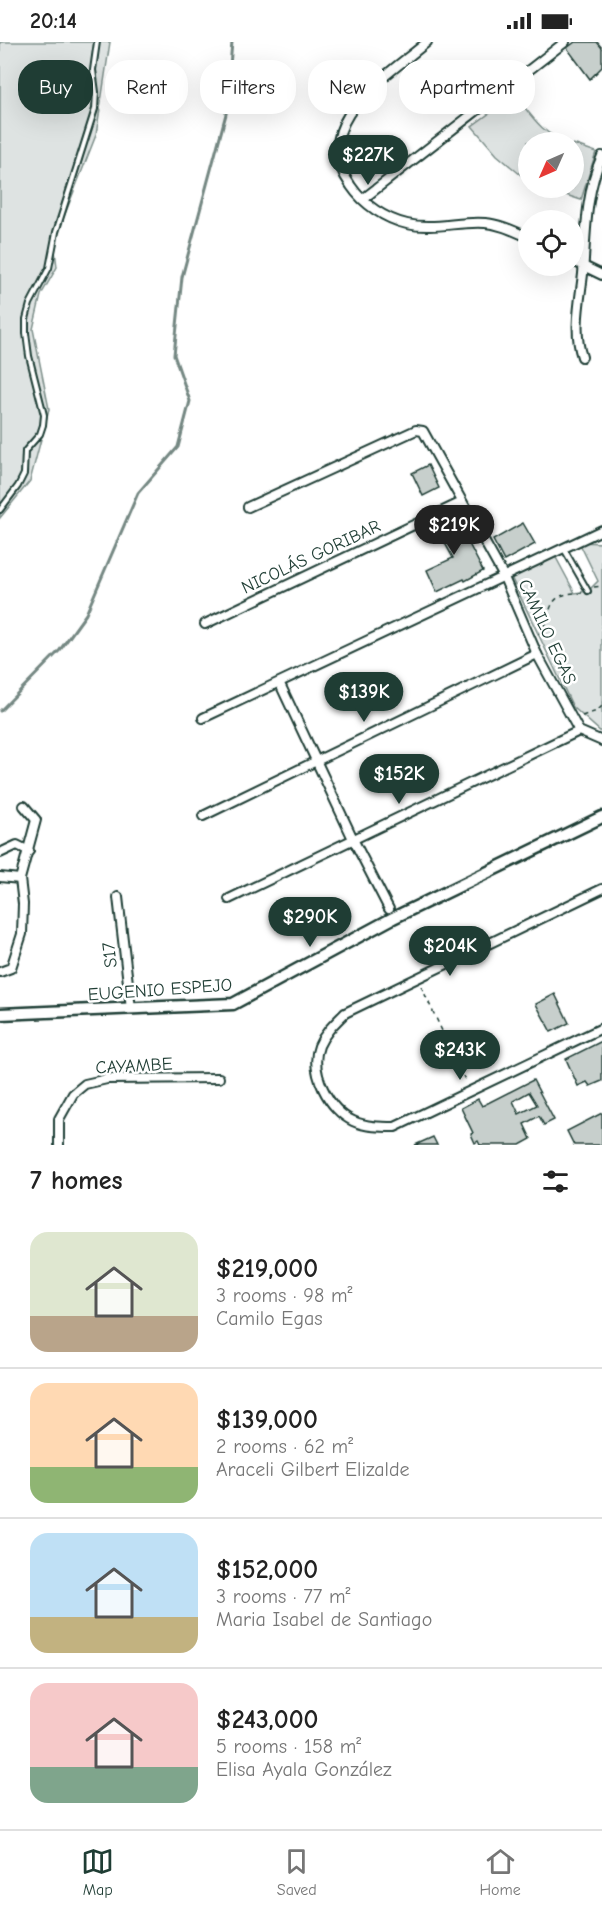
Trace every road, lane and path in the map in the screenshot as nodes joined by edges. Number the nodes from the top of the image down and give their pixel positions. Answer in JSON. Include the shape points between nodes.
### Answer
{"nodes":[{"id":1,"x":98,"y":42,"type":"edge"},
{"id":2,"x":427,"y":42,"type":"edge"},
{"id":3,"x":565,"y":42,"type":"edge"},
{"id":4,"x":602,"y":156,"type":"edge"},
{"id":5,"x":363,"y":199,"type":"junction"},
{"id":6,"x":518,"y":233,"type":"edge"},
{"id":7,"x":584,"y":256,"type":"edge"},
{"id":8,"x":584,"y":266,"type":"edge"},
{"id":9,"x":602,"y":274,"type":"edge"},
{"id":10,"x":582,"y":276,"type":"edge"},
{"id":11,"x":582,"y":357,"type":"dead end"},
{"id":12,"x":462,"y":502,"type":"junction"},
{"id":13,"x":248,"y":507,"type":"dead end"},
{"id":14,"x":0,"y":510,"type":"edge"},
{"id":15,"x":602,"y":530,"type":"edge"},
{"id":16,"x":564,"y":549,"type":"junction"},
{"id":17,"x":503,"y":575,"type":"junction"},
{"id":18,"x":602,"y":586,"type":"edge"},
{"id":19,"x":588,"y":591,"type":"junction"},
{"id":20,"x":205,"y":624,"type":"dead end"},
{"id":21,"x":539,"y":634,"type":"dead end"},
{"id":22,"x":537,"y":654,"type":"junction"},
{"id":23,"x":280,"y":684,"type":"junction"},
{"id":24,"x":602,"y":706,"type":"edge"},
{"id":25,"x":202,"y":718,"type":"dead end"},
{"id":26,"x":573,"y":719,"type":"junction"},
{"id":27,"x":579,"y":731,"type":"junction"},
{"id":28,"x":602,"y":741,"type":"edge"},
{"id":29,"x":316,"y":761,"type":"junction"},
{"id":30,"x":24,"y":806,"type":"dead end"},
{"id":31,"x":203,"y":816,"type":"dead end"},
{"id":32,"x":602,"y":817,"type":"edge"},
{"id":33,"x":354,"y":841,"type":"junction"},
{"id":34,"x":29,"y":851,"type":"junction"},
{"id":35,"x":0,"y":853,"type":"edge"},
{"id":36,"x":0,"y":877,"type":"edge"},
{"id":37,"x":20,"y":879,"type":"junction"},
{"id":38,"x":602,"y":889,"type":"edge"},
{"id":39,"x":118,"y":897,"type":"dead end"},
{"id":40,"x":229,"y":899,"type":"dead end"},
{"id":41,"x":388,"y":909,"type":"dead end"},
{"id":42,"x":0,"y":972,"type":"edge"},
{"id":43,"x":417,"y":978,"type":"junction"},
{"id":44,"x":131,"y":1009,"type":"junction"},
{"id":45,"x":0,"y":1014,"type":"edge"},
{"id":46,"x":602,"y":1028,"type":"edge"},
{"id":47,"x":219,"y":1078,"type":"dead end"},
{"id":48,"x":471,"y":1091,"type":"junction"},
{"id":49,"x":59,"y":1145,"type":"edge"}],
"edges":[{"from":1,"to":14,"type":"lane","via":[[93,70],[95,109],[54,238],[49,268],[26,319],[29,356],[44,426],[25,451],[24,474]]},
{"from":2,"to":5,"type":"street","via":[[360,99],[345,118],[338,156],[346,180]]},
{"from":3,"to":5,"type":"street"},
{"from":4,"to":7,"type":"street","via":[[590,195]]},
{"from":5,"to":6,"type":"street","via":[[405,224],[484,223]]},
{"from":8,"to":9,"type":"street"},
{"from":10,"to":11,"type":"street","via":[[577,334]]},
{"from":12,"to":13,"type":"street","name":"CAMILO EGAS","via":[[423,430],[416,430]]},
{"from":12,"to":17,"type":"street","name":"CAMILO EGAS"},
{"from":12,"to":20,"type":"street","name":"NICOLÁS GORIBAR"},
{"from":15,"to":16,"type":"street"},
{"from":16,"to":17,"type":"street"},
{"from":16,"to":19,"type":"lane"},
{"from":17,"to":22,"type":"street","name":"CAMILO EGAS"},
{"from":17,"to":23,"type":"street"},
{"from":18,"to":19,"type":"path"},
{"from":19,"to":21,"type":"path","via":[[556,599]]},
{"from":22,"to":26,"type":"street","name":"CAMILO EGAS"},
{"from":22,"to":29,"type":"street"},
{"from":23,"to":25,"type":"street"},
{"from":23,"to":29,"type":"street"},
{"from":24,"to":26,"type":"path"},
{"from":26,"to":27,"type":"street","name":"CAMILO EGAS"},
{"from":27,"to":28,"type":"street"},
{"from":27,"to":33,"type":"street"},
{"from":29,"to":31,"type":"street"},
{"from":29,"to":33,"type":"street"},
{"from":30,"to":34,"type":"street","via":[[36,820]]},
{"from":32,"to":44,"type":"street","name":"EUGENIO ESPEJO","via":[[393,918],[241,1002]]},
{"from":33,"to":40,"type":"street"},
{"from":33,"to":41,"type":"street"},
{"from":34,"to":35,"type":"street","via":[[17,845]]},
{"from":34,"to":37,"type":"street"},
{"from":36,"to":37,"type":"street"},
{"from":37,"to":42,"type":"street","via":[[22,934],[11,968]]},
{"from":38,"to":43,"type":"street"},
{"from":39,"to":44,"type":"street","name":"S17"},
{"from":43,"to":48,"type":"path"},
{"from":43,"to":48,"type":"street","via":[[345,1013],[329,1029],[319,1047],[316,1065],[321,1086],[335,1107],[352,1121],[375,1127],[395,1127]]},
{"from":44,"to":45,"type":"street","name":"EUGENIO ESPEJO"},
{"from":46,"to":48,"type":"street"},
{"from":47,"to":49,"type":"street","name":"CAYAMBE","via":[[107,1079],[84,1084],[73,1094],[59,1119]]}]}
